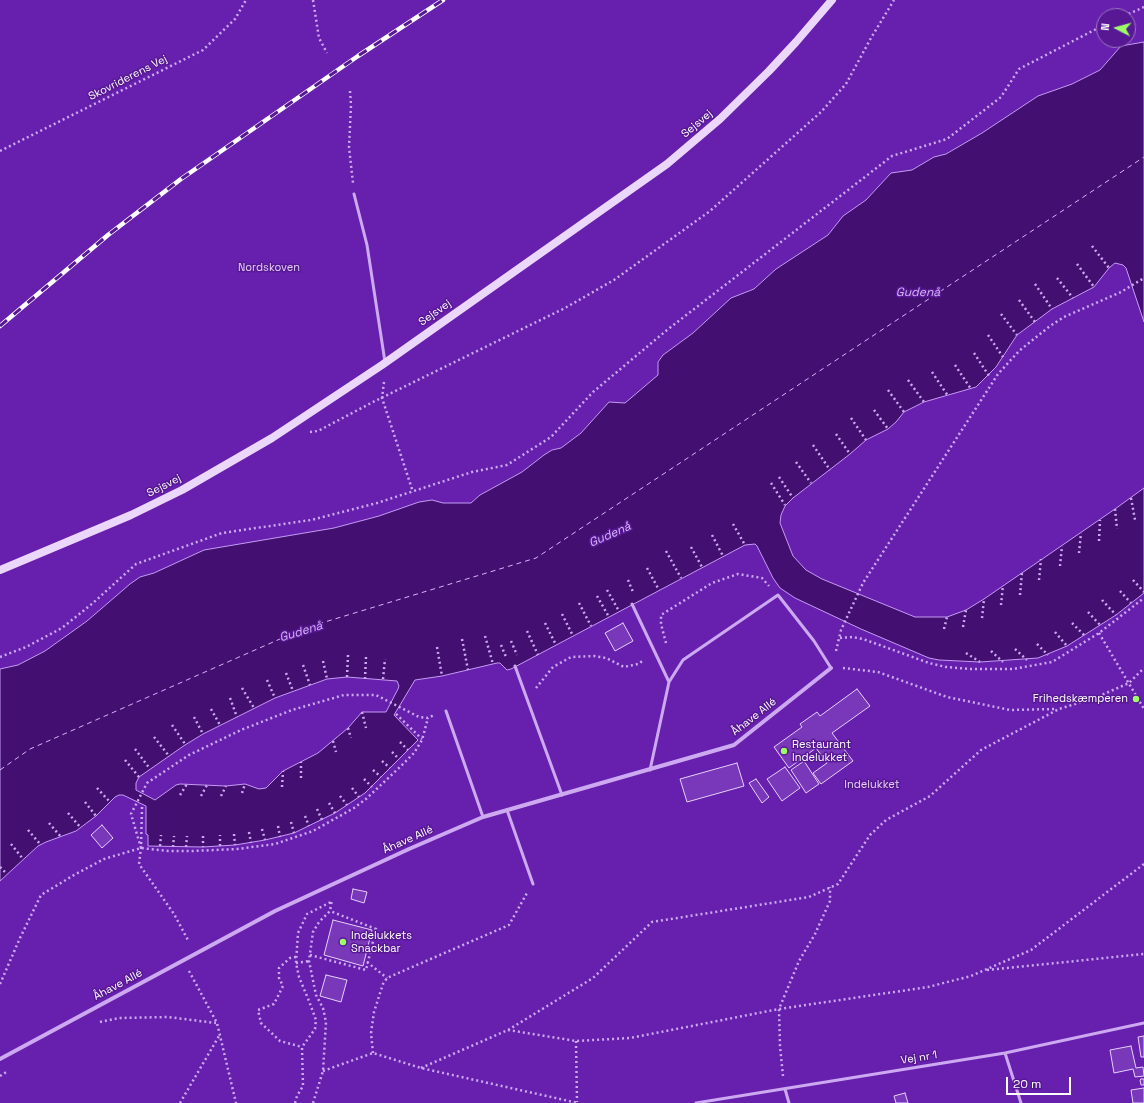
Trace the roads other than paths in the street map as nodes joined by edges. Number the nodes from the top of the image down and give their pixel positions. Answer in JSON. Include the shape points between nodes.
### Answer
{"nodes":[{"id":1,"x":832,"y":0,"type":"edge"},
{"id":2,"x":354,"y":194,"type":"road end"},
{"id":3,"x":385,"y":362,"type":"junction"},
{"id":4,"x":0,"y":570,"type":"edge"},
{"id":5,"x":632,"y":604,"type":"dead end"},
{"id":6,"x":515,"y":666,"type":"dead end"},
{"id":7,"x":831,"y":668,"type":"joint"},
{"id":8,"x":669,"y":682,"type":"junction"},
{"id":9,"x":446,"y":711,"type":"dead end"},
{"id":10,"x":650,"y":770,"type":"junction"},
{"id":11,"x":562,"y":795,"type":"junction"},
{"id":12,"x":507,"y":810,"type":"junction"},
{"id":13,"x":483,"y":817,"type":"junction"},
{"id":14,"x":533,"y":884,"type":"road end"},
{"id":15,"x":1144,"y":1023,"type":"edge"},
{"id":16,"x":1005,"y":1053,"type":"junction"},
{"id":17,"x":0,"y":1059,"type":"edge"},
{"id":18,"x":784,"y":1089,"type":"junction"},
{"id":19,"x":696,"y":1103,"type":"edge"},
{"id":20,"x":789,"y":1103,"type":"edge"},
{"id":21,"x":1021,"y":1103,"type":"edge"}],
"edges":[{"from":1,"to":3,"type":"street","name":"Sejsvej","via":[[769,71],[720,119],[667,164]]},
{"from":2,"to":3,"type":"lane","via":[[368,245]]},
{"from":3,"to":4,"type":"street","name":"Sejsvej","via":[[272,438],[182,490],[131,516]]},
{"from":5,"to":8,"type":"lane"},
{"from":6,"to":11,"type":"lane"},
{"from":7,"to":8,"type":"lane","via":[[814,641],[778,595],[683,660]]},
{"from":7,"to":10,"type":"street","name":"Åhave Allé","via":[[734,745]]},
{"from":8,"to":10,"type":"lane"},
{"from":9,"to":13,"type":"lane"},
{"from":10,"to":11,"type":"street","name":"Åhave Allé"},
{"from":11,"to":12,"type":"street","name":"Åhave Allé"},
{"from":12,"to":13,"type":"street","name":"Åhave Allé"},
{"from":12,"to":14,"type":"lane"},
{"from":13,"to":17,"type":"street","name":"Åhave Allé","via":[[275,911]]},
{"from":15,"to":16,"type":"lane","name":"Vej nr 1"},
{"from":16,"to":18,"type":"lane","name":"Vej nr 1"},
{"from":16,"to":21,"type":"lane"},
{"from":18,"to":19,"type":"lane","name":"Vej nr 1"},
{"from":18,"to":20,"type":"lane"}]}
